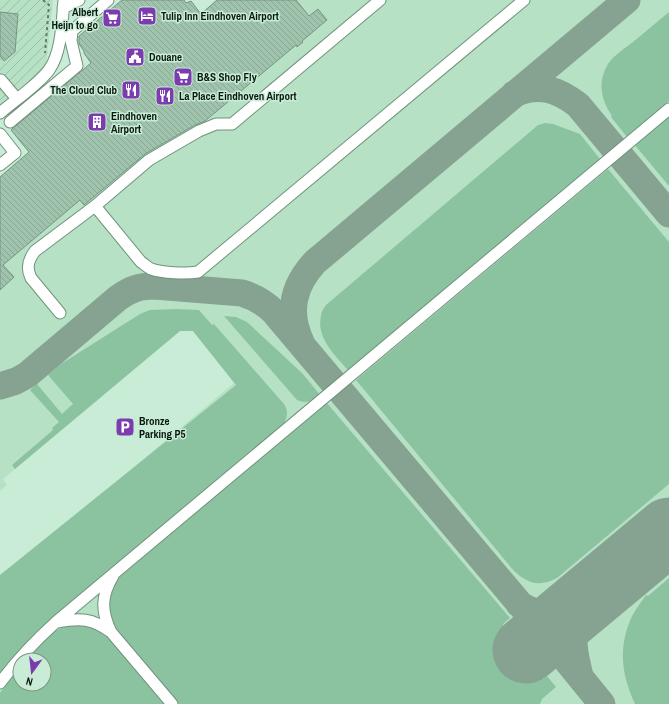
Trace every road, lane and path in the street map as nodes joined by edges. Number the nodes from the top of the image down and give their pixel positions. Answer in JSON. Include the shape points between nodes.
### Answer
{"nodes":[{"id":1,"x":43,"y":0,"type":"edge"},
{"id":2,"x":79,"y":0,"type":"edge"},
{"id":3,"x":108,"y":0,"type":"edge"},
{"id":4,"x":380,"y":0,"type":"edge"},
{"id":5,"x":524,"y":0,"type":"edge"},
{"id":6,"x":62,"y":2,"type":"edge"},
{"id":7,"x":45,"y":60,"type":"dead end"},
{"id":8,"x":1,"y":80,"type":"dead end"},
{"id":9,"x":17,"y":99,"type":"junction"},
{"id":10,"x":669,"y":109,"type":"edge"},
{"id":11,"x":0,"y":113,"type":"edge"},
{"id":12,"x":10,"y":122,"type":"dead end"},
{"id":13,"x":0,"y":134,"type":"edge"},
{"id":14,"x":0,"y":165,"type":"edge"},
{"id":15,"x":95,"y":206,"type":"junction"},
{"id":16,"x":60,"y":313,"type":"dead end"},
{"id":17,"x":117,"y":571,"type":"junction"},
{"id":18,"x":56,"y":622,"type":"junction"},
{"id":19,"x":111,"y":632,"type":"junction"},
{"id":20,"x":0,"y":683,"type":"edge"},
{"id":21,"x":172,"y":704,"type":"edge"}],
"edges":[{"from":1,"to":7,"type":"path","via":[[49,5]]},
{"from":2,"to":6,"type":"street"},
{"from":3,"to":12,"type":"street","via":[[72,31],[71,41],[77,66]]},
{"from":4,"to":15,"type":"street","via":[[232,124],[216,124],[199,131],[149,160]]},
{"from":5,"to":15,"type":"street","via":[[198,272],[159,271],[149,268],[141,262]]},
{"from":6,"to":9,"type":"street","via":[[60,43],[53,63],[47,73]]},
{"from":8,"to":9,"type":"street"},
{"from":9,"to":11,"type":"street"},
{"from":10,"to":17,"type":"street"},
{"from":13,"to":14,"type":"street","via":[[15,153]]},
{"from":15,"to":16,"type":"street","via":[[30,257],[28,268],[31,278]]},
{"from":17,"to":18,"type":"street"},
{"from":17,"to":19,"type":"street","via":[[107,586],[103,602],[105,619]]},
{"from":18,"to":19,"type":"street","via":[[87,620],[100,624]]},
{"from":18,"to":20,"type":"street","via":[[10,669]]},
{"from":19,"to":21,"type":"street"}]}
